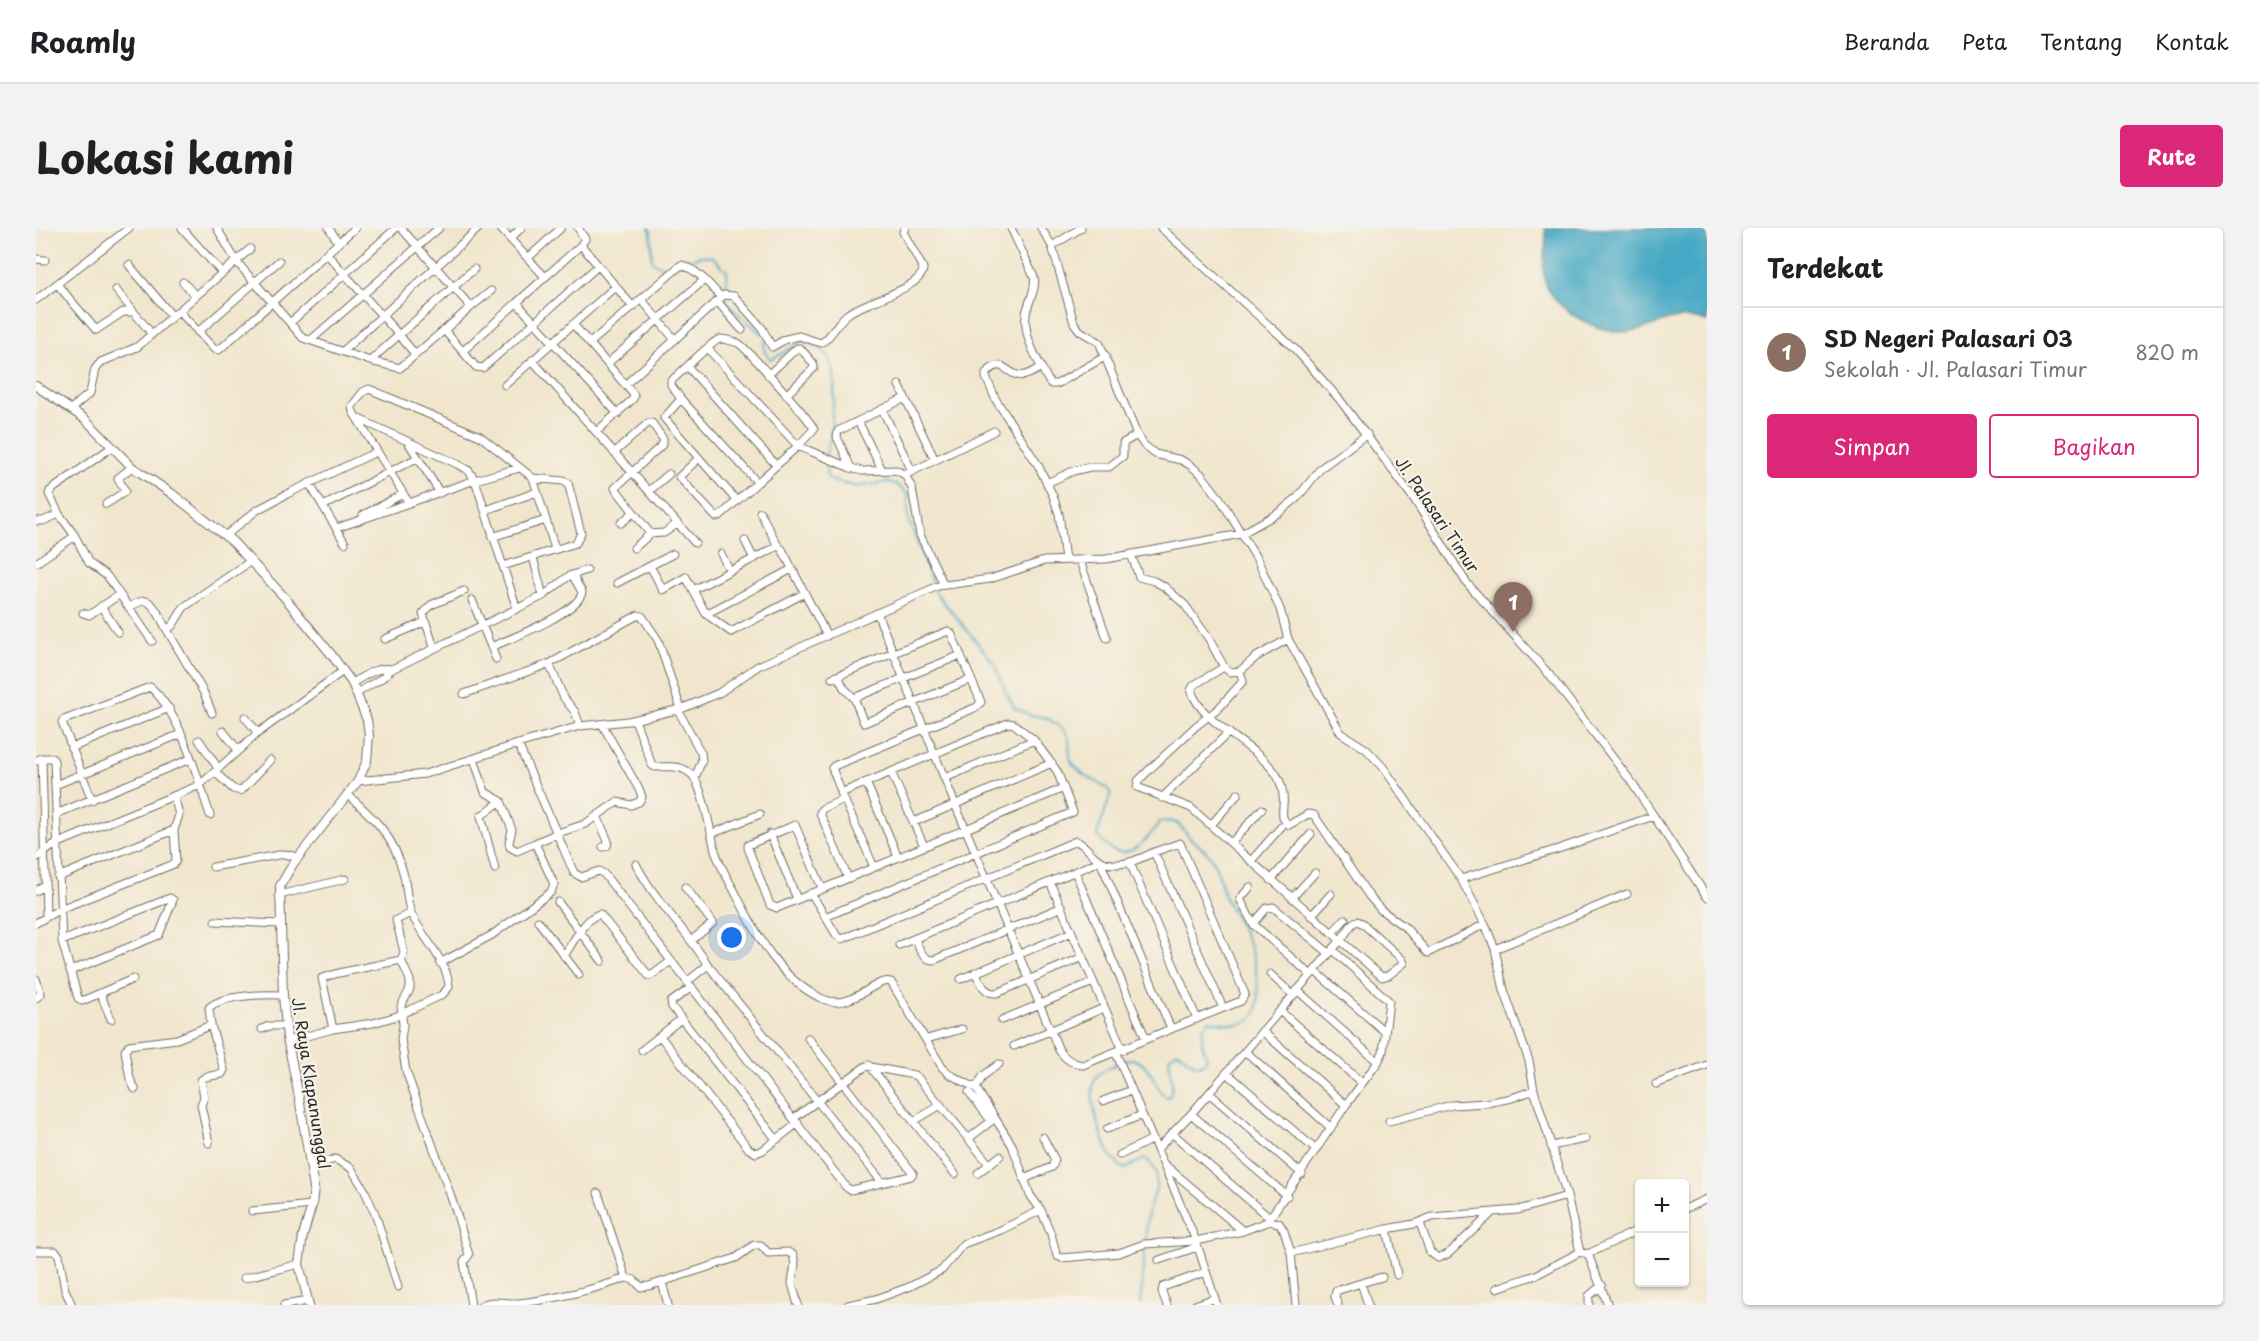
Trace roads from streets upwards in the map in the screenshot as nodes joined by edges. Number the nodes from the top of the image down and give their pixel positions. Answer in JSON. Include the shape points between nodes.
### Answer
{"nodes":[{"id":1,"x":129,"y":228,"type":"edge"},
{"id":2,"x":182,"y":228,"type":"edge"},
{"id":3,"x":217,"y":228,"type":"edge"},
{"id":4,"x":329,"y":228,"type":"edge"},
{"id":5,"x":354,"y":228,"type":"edge"},
{"id":6,"x":402,"y":228,"type":"edge"},
{"id":7,"x":439,"y":228,"type":"edge"},
{"id":8,"x":479,"y":228,"type":"edge"},
{"id":9,"x":500,"y":228,"type":"edge"},
{"id":10,"x":521,"y":228,"type":"edge"},
{"id":11,"x":561,"y":228,"type":"edge"},
{"id":12,"x":578,"y":228,"type":"edge"},
{"id":13,"x":905,"y":228,"type":"edge"},
{"id":14,"x":1011,"y":228,"type":"edge"},
{"id":15,"x":1041,"y":228,"type":"edge"},
{"id":16,"x":1081,"y":228,"type":"edge"},
{"id":17,"x":1161,"y":228,"type":"edge"},
{"id":18,"x":392,"y":229,"type":"edge"},
{"id":19,"x":510,"y":239,"type":"junction"},
{"id":20,"x":338,"y":242,"type":"junction"},
{"id":21,"x":581,"y":245,"type":"junction"},
{"id":22,"x":1052,"y":246,"type":"junction"},
{"id":23,"x":418,"y":247,"type":"junction"},
{"id":24,"x":250,"y":249,"type":"dead end"},
{"id":25,"x":326,"y":253,"type":"junction"},
{"id":26,"x":528,"y":258,"type":"junction"},
{"id":27,"x":36,"y":259,"type":"edge"},
{"id":28,"x":45,"y":260,"type":"dead end"},
{"id":29,"x":236,"y":261,"type":"junction"},
{"id":30,"x":279,"y":261,"type":"dead end"},
{"id":31,"x":129,"y":264,"type":"dead end"},
{"id":32,"x":598,"y":266,"type":"junction"},
{"id":33,"x":436,"y":267,"type":"junction"},
{"id":34,"x":474,"y":269,"type":"dead end"},
{"id":35,"x":222,"y":273,"type":"junction"},
{"id":36,"x":345,"y":274,"type":"junction"},
{"id":37,"x":545,"y":277,"type":"junction"},
{"id":38,"x":704,"y":280,"type":"junction"},
{"id":39,"x":183,"y":282,"type":"dead end"},
{"id":40,"x":253,"y":282,"type":"junction"},
{"id":41,"x":57,"y":284,"type":"junction"},
{"id":42,"x":453,"y":286,"type":"junction"},
{"id":43,"x":616,"y":286,"type":"junction"},
{"id":44,"x":116,"y":290,"type":"dead end"},
{"id":45,"x":492,"y":291,"type":"dead end"},
{"id":46,"x":363,"y":295,"type":"junction"},
{"id":47,"x":196,"y":296,"type":"junction"},
{"id":48,"x":723,"y":297,"type":"junction"},
{"id":49,"x":36,"y":300,"type":"edge"},
{"id":50,"x":642,"y":300,"type":"junction"},
{"id":51,"x":270,"y":302,"type":"junction"},
{"id":52,"x":517,"y":303,"type":"junction"},
{"id":53,"x":471,"y":307,"type":"junction"},
{"id":54,"x":633,"y":307,"type":"junction"},
{"id":55,"x":179,"y":310,"type":"junction"},
{"id":56,"x":133,"y":312,"type":"junction"},
{"id":57,"x":381,"y":315,"type":"junction"},
{"id":58,"x":172,"y":316,"type":"junction"},
{"id":59,"x":659,"y":320,"type":"junction"},
{"id":60,"x":536,"y":322,"type":"junction"},
{"id":61,"x":290,"y":323,"type":"junction"},
{"id":62,"x":573,"y":324,"type":"junction"},
{"id":63,"x":444,"y":330,"type":"junction"},
{"id":64,"x":742,"y":330,"type":"dead end"},
{"id":65,"x":198,"y":332,"type":"junction"},
{"id":66,"x":151,"y":333,"type":"junction"},
{"id":67,"x":399,"y":335,"type":"junction"},
{"id":68,"x":675,"y":339,"type":"junction"},
{"id":69,"x":311,"y":340,"type":"junction"},
{"id":70,"x":553,"y":341,"type":"junction"},
{"id":71,"x":590,"y":343,"type":"junction"},
{"id":72,"x":708,"y":349,"type":"junction"},
{"id":73,"x":343,"y":351,"type":"junction"},
{"id":74,"x":463,"y":351,"type":"junction"},
{"id":75,"x":415,"y":354,"type":"junction"},
{"id":76,"x":1106,"y":356,"type":"junction"},
{"id":77,"x":532,"y":360,"type":"junction"},
{"id":78,"x":370,"y":361,"type":"junction"},
{"id":79,"x":608,"y":363,"type":"junction"},
{"id":80,"x":688,"y":367,"type":"junction"},
{"id":81,"x":1041,"y":367,"type":"junction"},
{"id":82,"x":768,"y":375,"type":"junction"},
{"id":83,"x":626,"y":384,"type":"junction"},
{"id":84,"x":505,"y":385,"type":"dead end"},
{"id":85,"x":899,"y":385,"type":"dead end"},
{"id":86,"x":36,"y":386,"type":"edge"},
{"id":87,"x":786,"y":395,"type":"junction"},
{"id":88,"x":905,"y":398,"type":"junction"},
{"id":89,"x":681,"y":399,"type":"junction"},
{"id":90,"x":71,"y":409,"type":"junction"},
{"id":91,"x":882,"y":409,"type":"junction"},
{"id":92,"x":618,"y":414,"type":"junction"},
{"id":93,"x":357,"y":418,"type":"junction"},
{"id":94,"x":664,"y":418,"type":"junction"},
{"id":95,"x":858,"y":421,"type":"junction"},
{"id":96,"x":652,"y":423,"type":"junction"},
{"id":97,"x":994,"y":431,"type":"dead end"},
{"id":98,"x":596,"y":432,"type":"junction"},
{"id":99,"x":1367,"y":434,"type":"junction"},
{"id":100,"x":1137,"y":435,"type":"junction"},
{"id":101,"x":408,"y":442,"type":"junction"},
{"id":102,"x":798,"y":446,"type":"junction"},
{"id":103,"x":112,"y":447,"type":"junction"},
{"id":104,"x":376,"y":452,"type":"junction"},
{"id":105,"x":614,"y":453,"type":"junction"},
{"id":106,"x":417,"y":458,"type":"junction"},
{"id":107,"x":699,"y":458,"type":"junction"},
{"id":108,"x":935,"y":460,"type":"junction"},
{"id":109,"x":776,"y":465,"type":"junction"},
{"id":110,"x":132,"y":466,"type":"junction"},
{"id":111,"x":519,"y":468,"type":"junction"},
{"id":112,"x":851,"y":468,"type":"junction"},
{"id":113,"x":882,"y":470,"type":"junction"},
{"id":114,"x":631,"y":472,"type":"junction"},
{"id":115,"x":390,"y":473,"type":"junction"},
{"id":116,"x":909,"y":473,"type":"junction"},
{"id":117,"x":669,"y":474,"type":"dead end"},
{"id":118,"x":533,"y":478,"type":"junction"},
{"id":119,"x":475,"y":480,"type":"junction"},
{"id":120,"x":757,"y":482,"type":"junction"},
{"id":121,"x":309,"y":483,"type":"junction"},
{"id":122,"x":1047,"y":483,"type":"junction"},
{"id":123,"x":649,"y":491,"type":"junction"},
{"id":124,"x":537,"y":492,"type":"junction"},
{"id":125,"x":440,"y":493,"type":"junction"},
{"id":126,"x":403,"y":494,"type":"junction"},
{"id":127,"x":737,"y":501,"type":"junction"},
{"id":128,"x":409,"y":503,"type":"junction"},
{"id":129,"x":106,"y":504,"type":"dead end"},
{"id":130,"x":323,"y":506,"type":"junction"},
{"id":131,"x":486,"y":510,"type":"junction"},
{"id":132,"x":760,"y":512,"type":"dead end"},
{"id":133,"x":633,"y":513,"type":"junction"},
{"id":134,"x":59,"y":514,"type":"junction"},
{"id":135,"x":36,"y":520,"type":"edge"},
{"id":136,"x":353,"y":520,"type":"junction"},
{"id":137,"x":546,"y":520,"type":"junction"},
{"id":138,"x":621,"y":523,"type":"dead end"},
{"id":139,"x":677,"y":524,"type":"junction"},
{"id":140,"x":337,"y":528,"type":"junction"},
{"id":141,"x":649,"y":534,"type":"junction"},
{"id":142,"x":1241,"y":534,"type":"junction"},
{"id":143,"x":75,"y":536,"type":"junction"},
{"id":144,"x":225,"y":536,"type":"junction"},
{"id":145,"x":492,"y":537,"type":"junction"},
{"id":146,"x":745,"y":542,"type":"dead end"},
{"id":147,"x":345,"y":543,"type":"dead end"},
{"id":148,"x":695,"y":543,"type":"dead end"},
{"id":149,"x":778,"y":546,"type":"junction"},
{"id":150,"x":634,"y":548,"type":"dead end"},
{"id":151,"x":555,"y":549,"type":"junction"},
{"id":152,"x":36,"y":552,"type":"edge"},
{"id":153,"x":673,"y":554,"type":"dead end"},
{"id":154,"x":721,"y":554,"type":"dead end"},
{"id":155,"x":1131,"y":554,"type":"junction"},
{"id":156,"x":533,"y":557,"type":"junction"},
{"id":157,"x":754,"y":559,"type":"junction"},
{"id":158,"x":1065,"y":560,"type":"junction"},
{"id":159,"x":250,"y":561,"type":"junction"},
{"id":160,"x":1080,"y":561,"type":"junction"},
{"id":161,"x":39,"y":562,"type":"edge"},
{"id":162,"x":503,"y":566,"type":"junction"},
{"id":163,"x":650,"y":566,"type":"junction"},
{"id":164,"x":792,"y":569,"type":"junction"},
{"id":165,"x":587,"y":570,"type":"dead end"},
{"id":166,"x":730,"y":571,"type":"junction"},
{"id":167,"x":573,"y":576,"type":"junction"},
{"id":168,"x":617,"y":583,"type":"dead end"},
{"id":169,"x":941,"y":585,"type":"junction"},
{"id":170,"x":693,"y":590,"type":"junction"},
{"id":171,"x":464,"y":591,"type":"dead end"},
{"id":172,"x":805,"y":593,"type":"junction"},
{"id":173,"x":119,"y":595,"type":"junction"},
{"id":174,"x":543,"y":596,"type":"junction"},
{"id":175,"x":472,"y":600,"type":"dead end"},
{"id":176,"x":101,"y":606,"type":"junction"},
{"id":177,"x":129,"y":607,"type":"junction"},
{"id":178,"x":517,"y":609,"type":"junction"},
{"id":179,"x":82,"y":613,"type":"dead end"},
{"id":180,"x":877,"y":613,"type":"junction"},
{"id":181,"x":706,"y":614,"type":"junction"},
{"id":182,"x":425,"y":622,"type":"junction"},
{"id":183,"x":481,"y":624,"type":"junction"},
{"id":184,"x":167,"y":630,"type":"junction"},
{"id":185,"x":118,"y":632,"type":"dead end"},
{"id":186,"x":827,"y":636,"type":"junction"},
{"id":187,"x":1107,"y":638,"type":"dead end"},
{"id":188,"x":385,"y":639,"type":"dead end"},
{"id":189,"x":1288,"y":639,"type":"junction"},
{"id":190,"x":152,"y":641,"type":"dead end"},
{"id":191,"x":434,"y":647,"type":"junction"},
{"id":192,"x":491,"y":647,"type":"junction"},
{"id":193,"x":894,"y":654,"type":"junction"},
{"id":194,"x":962,"y":655,"type":"junction"},
{"id":195,"x":496,"y":659,"type":"dead end"},
{"id":196,"x":549,"y":664,"type":"junction"},
{"id":197,"x":1224,"y":667,"type":"junction"},
{"id":198,"x":392,"y":669,"type":"junction"},
{"id":199,"x":1240,"y":670,"type":"junction"},
{"id":200,"x":343,"y":671,"type":"junction"},
{"id":201,"x":904,"y":679,"type":"junction"},
{"id":202,"x":971,"y":679,"type":"junction"},
{"id":203,"x":352,"y":683,"type":"junction"},
{"id":204,"x":357,"y":693,"type":"junction"},
{"id":205,"x":464,"y":694,"type":"dead end"},
{"id":206,"x":854,"y":698,"type":"junction"},
{"id":207,"x":915,"y":704,"type":"junction"},
{"id":208,"x":169,"y":708,"type":"junction"},
{"id":209,"x":680,"y":710,"type":"junction"},
{"id":210,"x":212,"y":713,"type":"dead end"},
{"id":211,"x":1209,"y":716,"type":"junction"},
{"id":212,"x":245,"y":717,"type":"dead end"},
{"id":213,"x":635,"y":720,"type":"junction"},
{"id":214,"x":602,"y":724,"type":"junction"},
{"id":215,"x":580,"y":726,"type":"junction"},
{"id":216,"x":925,"y":729,"type":"junction"},
{"id":217,"x":223,"y":731,"type":"dead end"},
{"id":218,"x":1229,"y":732,"type":"junction"},
{"id":219,"x":258,"y":733,"type":"junction"},
{"id":220,"x":182,"y":734,"type":"junction"},
{"id":221,"x":199,"y":740,"type":"dead end"},
{"id":222,"x":1034,"y":740,"type":"junction"},
{"id":223,"x":518,"y":744,"type":"junction"},
{"id":224,"x":71,"y":748,"type":"junction"},
{"id":225,"x":238,"y":750,"type":"junction"},
{"id":226,"x":935,"y":753,"type":"junction"},
{"id":227,"x":38,"y":758,"type":"edge"},
{"id":228,"x":190,"y":759,"type":"junction"},
{"id":229,"x":474,"y":759,"type":"junction"},
{"id":230,"x":270,"y":760,"type":"dead end"},
{"id":231,"x":1052,"y":763,"type":"junction"},
{"id":232,"x":217,"y":770,"type":"junction"},
{"id":233,"x":891,"y":772,"type":"junction"},
{"id":234,"x":82,"y":774,"type":"junction"},
{"id":235,"x":695,"y":778,"type":"junction"},
{"id":236,"x":945,"y":778,"type":"junction"},
{"id":237,"x":358,"y":781,"type":"junction"},
{"id":238,"x":866,"y":782,"type":"junction"},
{"id":239,"x":55,"y":785,"type":"junction"},
{"id":240,"x":200,"y":785,"type":"junction"},
{"id":241,"x":1064,"y":788,"type":"junction"},
{"id":242,"x":39,"y":791,"type":"edge"},
{"id":243,"x":346,"y":794,"type":"junction"},
{"id":244,"x":1238,"y":794,"type":"dead end"},
{"id":245,"x":174,"y":796,"type":"junction"},
{"id":246,"x":843,"y":796,"type":"junction"},
{"id":247,"x":1162,"y":798,"type":"junction"},
{"id":248,"x":92,"y":800,"type":"junction"},
{"id":249,"x":501,"y":801,"type":"junction"},
{"id":250,"x":955,"y":804,"type":"junction"},
{"id":251,"x":1262,"y":809,"type":"dead end"},
{"id":252,"x":56,"y":814,"type":"junction"},
{"id":253,"x":760,"y":814,"type":"dead end"},
{"id":254,"x":210,"y":815,"type":"dead end"},
{"id":255,"x":597,"y":816,"type":"junction"},
{"id":256,"x":1654,"y":816,"type":"junction"},
{"id":257,"x":44,"y":818,"type":"junction"},
{"id":258,"x":914,"y":822,"type":"junction"},
{"id":259,"x":36,"y":824,"type":"edge"},
{"id":260,"x":1211,"y":825,"type":"junction"},
{"id":261,"x":1281,"y":827,"type":"dead end"},
{"id":262,"x":967,"y":829,"type":"junction"},
{"id":263,"x":174,"y":830,"type":"junction"},
{"id":264,"x":558,"y":833,"type":"junction"},
{"id":265,"x":711,"y":834,"type":"junction"},
{"id":266,"x":770,"y":834,"type":"junction"},
{"id":267,"x":1311,"y":834,"type":"dead end"},
{"id":268,"x":536,"y":843,"type":"junction"},
{"id":269,"x":1230,"y":843,"type":"junction"},
{"id":270,"x":57,"y":844,"type":"junction"},
{"id":271,"x":924,"y":846,"type":"junction"},
{"id":272,"x":603,"y":847,"type":"dead end"},
{"id":273,"x":46,"y":851,"type":"junction"},
{"id":274,"x":1154,"y":852,"type":"junction"},
{"id":275,"x":977,"y":853,"type":"junction"},
{"id":276,"x":298,"y":857,"type":"junction"},
{"id":277,"x":898,"y":857,"type":"junction"},
{"id":278,"x":36,"y":858,"type":"edge"},
{"id":279,"x":1100,"y":861,"type":"junction"},
{"id":280,"x":1251,"y":861,"type":"junction"},
{"id":281,"x":1130,"y":862,"type":"junction"},
{"id":282,"x":636,"y":864,"type":"dead end"},
{"id":283,"x":213,"y":867,"type":"dead end"},
{"id":284,"x":874,"y":867,"type":"junction"},
{"id":285,"x":495,"y":869,"type":"dead end"},
{"id":286,"x":1075,"y":872,"type":"junction"},
{"id":287,"x":1315,"y":873,"type":"dead end"},
{"id":288,"x":58,"y":877,"type":"junction"},
{"id":289,"x":848,"y":878,"type":"junction"},
{"id":290,"x":345,"y":879,"type":"dead end"},
{"id":291,"x":1461,"y":879,"type":"junction"},
{"id":292,"x":987,"y":880,"type":"junction"},
{"id":293,"x":1271,"y":880,"type":"junction"},
{"id":294,"x":1050,"y":882,"type":"junction"},
{"id":295,"x":45,"y":885,"type":"junction"},
{"id":296,"x":685,"y":886,"type":"dead end"},
{"id":297,"x":1250,"y":886,"type":"dead end"},
{"id":298,"x":822,"y":888,"type":"junction"},
{"id":299,"x":36,"y":891,"type":"edge"},
{"id":300,"x":811,"y":893,"type":"junction"},
{"id":301,"x":1330,"y":894,"type":"dead end"},
{"id":302,"x":1627,"y":894,"type":"dead end"},
{"id":303,"x":279,"y":895,"type":"junction"},
{"id":304,"x":1707,"y":897,"type":"edge"},
{"id":305,"x":1292,"y":898,"type":"junction"},
{"id":306,"x":797,"y":899,"type":"junction"},
{"id":307,"x":558,"y":902,"type":"dead end"},
{"id":308,"x":997,"y":905,"type":"junction"},
{"id":309,"x":1062,"y":908,"type":"junction"},
{"id":310,"x":60,"y":909,"type":"junction"},
{"id":311,"x":411,"y":913,"type":"junction"},
{"id":312,"x":46,"y":916,"type":"junction"},
{"id":313,"x":1311,"y":916,"type":"junction"},
{"id":314,"x":825,"y":917,"type":"junction"},
{"id":315,"x":1344,"y":919,"type":"dead end"},
{"id":316,"x":215,"y":921,"type":"dead end"},
{"id":317,"x":538,"y":921,"type":"dead end"},
{"id":318,"x":36,"y":923,"type":"edge"},
{"id":319,"x":280,"y":924,"type":"junction"},
{"id":320,"x":1253,"y":924,"type":"junction"},
{"id":321,"x":1485,"y":924,"type":"junction"},
{"id":322,"x":1008,"y":929,"type":"junction"},
{"id":323,"x":580,"y":931,"type":"junction"},
{"id":324,"x":1072,"y":932,"type":"junction"},
{"id":325,"x":1332,"y":933,"type":"junction"},
{"id":326,"x":915,"y":939,"type":"junction"},
{"id":327,"x":692,"y":940,"type":"junction"},
{"id":328,"x":1340,"y":941,"type":"junction"},
{"id":329,"x":62,"y":942,"type":"junction"},
{"id":330,"x":899,"y":945,"type":"dead end"},
{"id":331,"x":1495,"y":949,"type":"junction"},
{"id":332,"x":1331,"y":952,"type":"junction"},
{"id":333,"x":1018,"y":954,"type":"junction"},
{"id":334,"x":564,"y":956,"type":"junction"},
{"id":335,"x":1083,"y":957,"type":"junction"},
{"id":336,"x":401,"y":960,"type":"junction"},
{"id":337,"x":602,"y":960,"type":"dead end"},
{"id":338,"x":671,"y":961,"type":"junction"},
{"id":339,"x":440,"y":963,"type":"junction"},
{"id":340,"x":708,"y":965,"type":"junction"},
{"id":341,"x":70,"y":971,"type":"junction"},
{"id":342,"x":975,"y":972,"type":"junction"},
{"id":343,"x":1313,"y":973,"type":"junction"},
{"id":344,"x":1270,"y":974,"type":"dead end"},
{"id":345,"x":579,"y":975,"type":"dead end"},
{"id":346,"x":133,"y":979,"type":"dead end"},
{"id":347,"x":961,"y":979,"type":"dead end"},
{"id":348,"x":36,"y":980,"type":"edge"},
{"id":349,"x":1029,"y":980,"type":"junction"},
{"id":350,"x":1093,"y":982,"type":"junction"},
{"id":351,"x":690,"y":984,"type":"junction"},
{"id":352,"x":1295,"y":992,"type":"junction"},
{"id":353,"x":100,"y":993,"type":"junction"},
{"id":354,"x":283,"y":995,"type":"junction"},
{"id":355,"x":36,"y":998,"type":"edge"},
{"id":356,"x":1040,"y":1005,"type":"junction"},
{"id":357,"x":1104,"y":1008,"type":"junction"},
{"id":358,"x":1223,"y":1008,"type":"junction"},
{"id":359,"x":1280,"y":1011,"type":"junction"},
{"id":360,"x":403,"y":1014,"type":"junction"},
{"id":361,"x":111,"y":1019,"type":"dead end"},
{"id":362,"x":681,"y":1019,"type":"junction"},
{"id":363,"x":1197,"y":1019,"type":"junction"},
{"id":364,"x":1002,"y":1020,"type":"dead end"},
{"id":365,"x":211,"y":1025,"type":"junction"},
{"id":366,"x":286,"y":1026,"type":"junction"},
{"id":367,"x":262,"y":1029,"type":"dead end"},
{"id":368,"x":333,"y":1029,"type":"junction"},
{"id":369,"x":962,"y":1029,"type":"dead end"},
{"id":370,"x":1171,"y":1029,"type":"junction"},
{"id":371,"x":1050,"y":1030,"type":"junction"},
{"id":372,"x":1262,"y":1031,"type":"junction"},
{"id":373,"x":1385,"y":1032,"type":"junction"},
{"id":374,"x":660,"y":1036,"type":"junction"},
{"id":375,"x":808,"y":1038,"type":"dead end"},
{"id":376,"x":927,"y":1039,"type":"junction"},
{"id":377,"x":1146,"y":1039,"type":"junction"},
{"id":378,"x":288,"y":1041,"type":"junction"},
{"id":379,"x":1014,"y":1046,"type":"dead end"},
{"id":380,"x":642,"y":1050,"type":"dead end"},
{"id":381,"x":1245,"y":1051,"type":"junction"},
{"id":382,"x":1119,"y":1054,"type":"junction"},
{"id":383,"x":1378,"y":1062,"type":"junction"},
{"id":384,"x":999,"y":1064,"type":"dead end"},
{"id":385,"x":869,"y":1065,"type":"junction"},
{"id":386,"x":1707,"y":1065,"type":"edge"},
{"id":387,"x":1227,"y":1073,"type":"junction"},
{"id":388,"x":843,"y":1081,"type":"junction"},
{"id":389,"x":1362,"y":1083,"type":"junction"},
{"id":390,"x":1656,"y":1084,"type":"dead end"},
{"id":391,"x":976,"y":1088,"type":"junction"},
{"id":392,"x":135,"y":1089,"type":"dead end"},
{"id":393,"x":1132,"y":1090,"type":"junction"},
{"id":394,"x":1534,"y":1090,"type":"junction"},
{"id":395,"x":969,"y":1092,"type":"dead end"},
{"id":396,"x":1209,"y":1093,"type":"junction"},
{"id":397,"x":817,"y":1100,"type":"junction"},
{"id":398,"x":1103,"y":1101,"type":"dead end"},
{"id":399,"x":941,"y":1105,"type":"junction"},
{"id":400,"x":1346,"y":1105,"type":"junction"},
{"id":401,"x":1191,"y":1114,"type":"junction"},
{"id":402,"x":1142,"y":1115,"type":"junction"},
{"id":403,"x":796,"y":1120,"type":"junction"},
{"id":404,"x":993,"y":1120,"type":"junction"},
{"id":405,"x":914,"y":1121,"type":"junction"},
{"id":406,"x":1389,"y":1121,"type":"dead end"},
{"id":407,"x":1331,"y":1128,"type":"junction"},
{"id":408,"x":1107,"y":1129,"type":"dead end"},
{"id":409,"x":1173,"y":1134,"type":"junction"},
{"id":410,"x":1043,"y":1137,"type":"dead end"},
{"id":411,"x":776,"y":1139,"type":"junction"},
{"id":412,"x":968,"y":1139,"type":"junction"},
{"id":413,"x":1153,"y":1139,"type":"junction"},
{"id":414,"x":1585,"y":1139,"type":"dead end"},
{"id":415,"x":208,"y":1143,"type":"dead end"},
{"id":416,"x":1551,"y":1146,"type":"junction"},
{"id":417,"x":1158,"y":1148,"type":"junction"},
{"id":418,"x":1317,"y":1150,"type":"junction"},
{"id":419,"x":1000,"y":1155,"type":"dead end"},
{"id":420,"x":1120,"y":1155,"type":"dead end"},
{"id":421,"x":989,"y":1164,"type":"junction"},
{"id":422,"x":1163,"y":1164,"type":"junction"},
{"id":423,"x":311,"y":1167,"type":"junction"},
{"id":424,"x":978,"y":1173,"type":"dead end"},
{"id":425,"x":955,"y":1174,"type":"dead end"},
{"id":426,"x":1302,"y":1174,"type":"junction"},
{"id":427,"x":1024,"y":1179,"type":"junction"},
{"id":428,"x":882,"y":1182,"type":"junction"},
{"id":429,"x":598,"y":1193,"type":"dead end"},
{"id":430,"x":1287,"y":1196,"type":"junction"},
{"id":431,"x":1567,"y":1196,"type":"junction"},
{"id":432,"x":1707,"y":1199,"type":"edge"},
{"id":433,"x":312,"y":1205,"type":"junction"},
{"id":434,"x":1689,"y":1207,"type":"edge"},
{"id":435,"x":1041,"y":1210,"type":"junction"},
{"id":436,"x":252,"y":1211,"type":"dead end"},
{"id":437,"x":1492,"y":1213,"type":"junction"},
{"id":438,"x":1269,"y":1219,"type":"junction"},
{"id":439,"x":1420,"y":1223,"type":"junction"},
{"id":440,"x":1387,"y":1229,"type":"junction"},
{"id":441,"x":1243,"y":1231,"type":"junction"},
{"id":442,"x":1635,"y":1231,"type":"edge"},
{"id":443,"x":1196,"y":1244,"type":"junction"},
{"id":444,"x":36,"y":1251,"type":"edge"},
{"id":445,"x":1291,"y":1253,"type":"junction"},
{"id":446,"x":1584,"y":1253,"type":"junction"},
{"id":447,"x":1159,"y":1260,"type":"dead end"},
{"id":448,"x":299,"y":1264,"type":"junction"},
{"id":449,"x":1206,"y":1272,"type":"junction"},
{"id":450,"x":1396,"y":1275,"type":"dead end"},
{"id":451,"x":1382,"y":1276,"type":"dead end"},
{"id":452,"x":244,"y":1278,"type":"dead end"},
{"id":453,"x":626,"y":1278,"type":"junction"},
{"id":454,"x":662,"y":1282,"type":"junction"},
{"id":455,"x":1361,"y":1283,"type":"junction"},
{"id":456,"x":1602,"y":1285,"type":"junction"},
{"id":457,"x":398,"y":1287,"type":"dead end"},
{"id":458,"x":1497,"y":1288,"type":"dead end"},
{"id":459,"x":1216,"y":1301,"type":"edge"},
{"id":460,"x":308,"y":1303,"type":"edge"},
{"id":461,"x":72,"y":1305,"type":"edge"},
{"id":462,"x":284,"y":1305,"type":"edge"},
{"id":463,"x":471,"y":1305,"type":"edge"},
{"id":464,"x":482,"y":1305,"type":"edge"},
{"id":465,"x":668,"y":1305,"type":"edge"},
{"id":466,"x":798,"y":1305,"type":"edge"},
{"id":467,"x":848,"y":1305,"type":"edge"},
{"id":468,"x":1167,"y":1305,"type":"edge"},
{"id":469,"x":1195,"y":1305,"type":"edge"},
{"id":470,"x":1296,"y":1305,"type":"edge"},
{"id":471,"x":1338,"y":1305,"type":"edge"},
{"id":472,"x":1368,"y":1305,"type":"edge"},
{"id":473,"x":1590,"y":1305,"type":"edge"},
{"id":474,"x":1608,"y":1305,"type":"edge"}],
"edges":[{"from":1,"to":41,"type":"street"},
{"from":2,"to":35,"type":"street"},
{"from":3,"to":29,"type":"street"},
{"from":4,"to":20,"type":"street"},
{"from":5,"to":20,"type":"street"},
{"from":6,"to":23,"type":"street"},
{"from":7,"to":23,"type":"street"},
{"from":8,"to":33,"type":"street"},
{"from":9,"to":19,"type":"street"},
{"from":10,"to":19,"type":"street"},
{"from":11,"to":26,"type":"street"},
{"from":12,"to":21,"type":"street","via":[[585,240]]},
{"from":13,"to":48,"type":"street","via":[[903,232],[924,274],[900,290],[852,311],[824,342],[800,336],[772,347],[758,323],[734,296]]},
{"from":14,"to":81,"type":"street","via":[[1036,283],[1025,327]]},
{"from":15,"to":22,"type":"street"},
{"from":16,"to":22,"type":"street"},
{"from":17,"to":99,"type":"street","name":"Jl. Palasari Timur","via":[[1302,356]]},
{"from":18,"to":36,"type":"street"},
{"from":19,"to":26,"type":"street"},
{"from":20,"to":25,"type":"street"},
{"from":21,"to":32,"type":"street"},
{"from":21,"to":37,"type":"street"},
{"from":22,"to":76,"type":"street","via":[[1074,323],[1099,342]]},
{"from":23,"to":33,"type":"street"},
{"from":23,"to":46,"type":"street"},
{"from":24,"to":29,"type":"street"},
{"from":25,"to":36,"type":"street"},
{"from":25,"to":51,"type":"street"},
{"from":26,"to":37,"type":"street"},
{"from":27,"to":28,"type":"street"},
{"from":29,"to":35,"type":"street"},
{"from":29,"to":40,"type":"street"},
{"from":30,"to":40,"type":"street"},
{"from":31,"to":58,"type":"street"},
{"from":32,"to":43,"type":"street"},
{"from":32,"to":60,"type":"street"},
{"from":33,"to":42,"type":"street"},
{"from":33,"to":57,"type":"street"},
{"from":34,"to":42,"type":"street"},
{"from":35,"to":47,"type":"street"},
{"from":36,"to":46,"type":"street"},
{"from":36,"to":61,"type":"street"},
{"from":37,"to":52,"type":"street"},
{"from":38,"to":48,"type":"street"},
{"from":38,"to":50,"type":"street","via":[[681,265]]},
{"from":38,"to":59,"type":"street"},
{"from":39,"to":47,"type":"street"},
{"from":40,"to":51,"type":"street"},
{"from":40,"to":65,"type":"street"},
{"from":41,"to":49,"type":"street"},
{"from":41,"to":56,"type":"street","via":[[94,329],[99,330],[123,312]]},
{"from":42,"to":53,"type":"street"},
{"from":42,"to":67,"type":"street"},
{"from":43,"to":54,"type":"street"},
{"from":43,"to":62,"type":"street"},
{"from":44,"to":56,"type":"street"},
{"from":45,"to":53,"type":"street"},
{"from":46,"to":57,"type":"street"},
{"from":46,"to":69,"type":"street"},
{"from":47,"to":55,"type":"street"},
{"from":48,"to":64,"type":"street"},
{"from":48,"to":68,"type":"street"},
{"from":50,"to":54,"type":"street"},
{"from":50,"to":59,"type":"street"},
{"from":51,"to":61,"type":"street"},
{"from":51,"to":65,"type":"street","via":[[219,350]]},
{"from":52,"to":60,"type":"street"},
{"from":52,"to":74,"type":"street"},
{"from":53,"to":63,"type":"street"},
{"from":54,"to":71,"type":"street"},
{"from":55,"to":58,"type":"street"},
{"from":55,"to":65,"type":"street"},
{"from":56,"to":66,"type":"street"},
{"from":57,"to":67,"type":"street"},
{"from":57,"to":73,"type":"street"},
{"from":58,"to":66,"type":"street"},
{"from":59,"to":68,"type":"street"},
{"from":59,"to":79,"type":"street"},
{"from":60,"to":70,"type":"street"},
{"from":60,"to":74,"type":"street","via":[[483,368],[476,367]]},
{"from":61,"to":69,"type":"street","via":[[303,338]]},
{"from":62,"to":70,"type":"street"},
{"from":62,"to":71,"type":"street"},
{"from":63,"to":74,"type":"street"},
{"from":63,"to":75,"type":"street"},
{"from":66,"to":90,"type":"street","via":[[137,346],[101,362],[95,369],[90,393]]},
{"from":67,"to":75,"type":"street"},
{"from":67,"to":78,"type":"street"},
{"from":68,"to":83,"type":"street"},
{"from":69,"to":73,"type":"street"},
{"from":70,"to":77,"type":"street"},
{"from":70,"to":92,"type":"street"},
{"from":71,"to":79,"type":"street"},
{"from":72,"to":80,"type":"street"},
{"from":72,"to":82,"type":"street","via":[[719,339],[737,342]]},
{"from":72,"to":102,"type":"street"},
{"from":73,"to":78,"type":"street"},
{"from":75,"to":78,"type":"street","via":[[400,368]]},
{"from":76,"to":81,"type":"street","via":[[1057,384],[1051,384]]},
{"from":76,"to":100,"type":"street"},
{"from":77,"to":84,"type":"street"},
{"from":77,"to":98,"type":"street"},
{"from":79,"to":83,"type":"street"},
{"from":80,"to":89,"type":"street","via":[[670,383]]},
{"from":80,"to":109,"type":"street"},
{"from":81,"to":122,"type":"street","via":[[1018,375],[1003,365],[996,366],[986,377]]},
{"from":82,"to":87,"type":"street"},
{"from":82,"to":87,"type":"street","via":[[800,348],[814,368]]},
{"from":83,"to":92,"type":"street","via":[[633,399]]},
{"from":85,"to":88,"type":"street"},
{"from":86,"to":90,"type":"street","name":"Jl. Raya Klapanunggal"},
{"from":87,"to":102,"type":"street","via":[[814,429]]},
{"from":88,"to":91,"type":"street"},
{"from":88,"to":108,"type":"street"},
{"from":89,"to":94,"type":"street"},
{"from":89,"to":120,"type":"street"},
{"from":90,"to":103,"type":"street","name":"Jl. Raya Klapanunggal"},
{"from":91,"to":95,"type":"street"},
{"from":91,"to":116,"type":"street"},
{"from":92,"to":98,"type":"street"},
{"from":93,"to":101,"type":"street"},
{"from":93,"to":104,"type":"street"},
{"from":93,"to":111,"type":"street","via":[[352,406],[363,392],[374,390],[480,436]]},
{"from":94,"to":96,"type":"street"},
{"from":94,"to":107,"type":"street"},
{"from":95,"to":112,"type":"street","via":[[836,434]]},
{"from":95,"to":113,"type":"street"},
{"from":96,"to":105,"type":"street"},
{"from":96,"to":114,"type":"street","via":[[663,444]]},
{"from":97,"to":108,"type":"street"},
{"from":98,"to":105,"type":"street"},
{"from":99,"to":142,"type":"street","via":[[1321,468],[1280,512]]},
{"from":99,"to":256,"type":"street","name":"Jl. Palasari Timur","via":[[1466,582],[1548,673]]},
{"from":100,"to":122,"type":"street","via":[[1123,442],[1123,456],[1109,467],[1073,471]]},
{"from":100,"to":142,"type":"street","via":[[1150,451],[1181,459],[1200,474]]},
{"from":101,"to":106,"type":"street"},
{"from":101,"to":119,"type":"street","via":[[458,464]]},
{"from":102,"to":109,"type":"street"},
{"from":102,"to":112,"type":"street"},
{"from":103,"to":110,"type":"street","name":"Jl. Raya Klapanunggal"},
{"from":103,"to":134,"type":"street","via":[[50,491]]},
{"from":104,"to":115,"type":"street"},
{"from":104,"to":121,"type":"street"},
{"from":105,"to":114,"type":"street"},
{"from":106,"to":115,"type":"street"},
{"from":106,"to":125,"type":"street"},
{"from":107,"to":127,"type":"street"},
{"from":107,"to":127,"type":"street","via":[[681,475],[681,480],[716,517]]},
{"from":108,"to":116,"type":"street"},
{"from":109,"to":120,"type":"street"},
{"from":110,"to":129,"type":"street","via":[[118,478],[124,491]]},
{"from":110,"to":144,"type":"street","name":"Jl. Raya Klapanunggal"},
{"from":111,"to":118,"type":"street"},
{"from":111,"to":119,"type":"street"},
{"from":112,"to":113,"type":"street"},
{"from":113,"to":116,"type":"street"},
{"from":114,"to":123,"type":"street"},
{"from":114,"to":133,"type":"street","via":[[615,488]]},
{"from":115,"to":126,"type":"street"},
{"from":115,"to":130,"type":"street"},
{"from":116,"to":169,"type":"street","via":[[920,535]]},
{"from":117,"to":123,"type":"street"},
{"from":118,"to":124,"type":"street"},
{"from":118,"to":151,"type":"street","via":[[568,483],[580,536],[576,543]]},
{"from":119,"to":125,"type":"street"},
{"from":119,"to":131,"type":"street"},
{"from":120,"to":127,"type":"street"},
{"from":121,"to":130,"type":"street"},
{"from":121,"to":144,"type":"street","via":[[257,510]]},
{"from":122,"to":158,"type":"street","via":[[1059,514]]},
{"from":123,"to":139,"type":"street"},
{"from":124,"to":131,"type":"street"},
{"from":124,"to":137,"type":"street"},
{"from":125,"to":128,"type":"street"},
{"from":126,"to":128,"type":"street"},
{"from":126,"to":136,"type":"street"},
{"from":128,"to":136,"type":"street"},
{"from":130,"to":140,"type":"street"},
{"from":131,"to":145,"type":"street"},
{"from":132,"to":149,"type":"street"},
{"from":133,"to":138,"type":"street"},
{"from":133,"to":141,"type":"street"},
{"from":134,"to":135,"type":"street"},
{"from":134,"to":143,"type":"street"},
{"from":136,"to":140,"type":"street"},
{"from":137,"to":145,"type":"street"},
{"from":137,"to":151,"type":"street"},
{"from":139,"to":141,"type":"street","via":[[664,533]]},
{"from":139,"to":148,"type":"street"},
{"from":140,"to":147,"type":"street"},
{"from":141,"to":150,"type":"street"},
{"from":142,"to":155,"type":"street"},
{"from":142,"to":189,"type":"street","via":[[1270,584]]},
{"from":143,"to":161,"type":"street"},
{"from":143,"to":173,"type":"street","via":[[89,563],[107,576]]},
{"from":144,"to":159,"type":"street","name":"Jl. Raya Klapanunggal"},
{"from":145,"to":162,"type":"street"},
{"from":146,"to":157,"type":"street"},
{"from":149,"to":157,"type":"street"},
{"from":149,"to":164,"type":"street"},
{"from":151,"to":156,"type":"street"},
{"from":152,"to":161,"type":"street"},
{"from":153,"to":163,"type":"street"},
{"from":154,"to":166,"type":"street"},
{"from":155,"to":160,"type":"street"},
{"from":155,"to":197,"type":"street","via":[[1139,577],[1165,587],[1185,606],[1213,644]]},
{"from":156,"to":162,"type":"street"},
{"from":156,"to":174,"type":"street"},
{"from":157,"to":166,"type":"street"},
{"from":158,"to":160,"type":"street"},
{"from":158,"to":169,"type":"street","via":[[1044,561],[990,579]]},
{"from":159,"to":184,"type":"street","via":[[184,607]]},
{"from":159,"to":200,"type":"street","name":"Jl. Raya Klapanunggal"},
{"from":160,"to":187,"type":"street"},
{"from":162,"to":178,"type":"street"},
{"from":163,"to":168,"type":"street"},
{"from":163,"to":170,"type":"street","via":[[663,590],[686,577]]},
{"from":164,"to":172,"type":"street"},
{"from":164,"to":181,"type":"street"},
{"from":165,"to":167,"type":"street"},
{"from":166,"to":170,"type":"street"},
{"from":167,"to":174,"type":"street","via":[[563,579]]},
{"from":167,"to":192,"type":"street","via":[[582,592],[579,600],[551,620]]},
{"from":169,"to":180,"type":"street"},
{"from":170,"to":181,"type":"street"},
{"from":171,"to":182,"type":"street","via":[[425,609]]},
{"from":172,"to":181,"type":"street","via":[[731,633]]},
{"from":172,"to":186,"type":"street"},
{"from":173,"to":176,"type":"street"},
{"from":173,"to":177,"type":"street"},
{"from":174,"to":178,"type":"street"},
{"from":175,"to":183,"type":"street"},
{"from":176,"to":179,"type":"street","via":[[89,615]]},
{"from":176,"to":185,"type":"street"},
{"from":177,"to":184,"type":"street","via":[[148,601]]},
{"from":177,"to":190,"type":"street"},
{"from":178,"to":183,"type":"street"},
{"from":180,"to":186,"type":"street"},
{"from":180,"to":193,"type":"street"},
{"from":182,"to":188,"type":"street"},
{"from":182,"to":191,"type":"street"},
{"from":183,"to":191,"type":"street"},
{"from":183,"to":192,"type":"street"},
{"from":184,"to":210,"type":"street"},
{"from":186,"to":209,"type":"street","via":[[758,666],[720,693]]},
{"from":189,"to":199,"type":"street"},
{"from":189,"to":291,"type":"street","via":[[1341,733],[1366,749],[1383,767]]},
{"from":191,"to":198,"type":"street"},
{"from":192,"to":195,"type":"street"},
{"from":193,"to":194,"type":"street","via":[[948,631]]},
{"from":193,"to":201,"type":"street"},
{"from":193,"to":206,"type":"street","via":[[835,677]]},
{"from":194,"to":201,"type":"street"},
{"from":194,"to":202,"type":"street"},
{"from":196,"to":205,"type":"street"},
{"from":196,"to":209,"type":"street","via":[[642,616],[658,640]]},
{"from":196,"to":215,"type":"street"},
{"from":197,"to":199,"type":"street","via":[[1230,672]]},
{"from":197,"to":211,"type":"street","via":[[1191,690]]},
{"from":198,"to":203,"type":"street","via":[[376,670]]},
{"from":198,"to":204,"type":"street"},
{"from":199,"to":211,"type":"street","via":[[1243,681]]},
{"from":200,"to":203,"type":"street","name":"Jl. Raya Klapanunggal"},
{"from":200,"to":219,"type":"street"},
{"from":201,"to":206,"type":"street"},
{"from":201,"to":207,"type":"street"},
{"from":202,"to":207,"type":"street"},
{"from":202,"to":216,"type":"street","via":[[980,705]]},
{"from":203,"to":204,"type":"street","name":"Jl. Raya Klapanunggal"},
{"from":204,"to":237,"type":"street","name":"Jl. Raya Klapanunggal","via":[[369,735],[367,761]]},
{"from":206,"to":207,"type":"street","via":[[864,723]]},
{"from":207,"to":216,"type":"street"},
{"from":208,"to":220,"type":"street"},
{"from":208,"to":224,"type":"street"},
{"from":208,"to":224,"type":"street","via":[[150,687],[64,720],[62,727]]},
{"from":209,"to":213,"type":"street"},
{"from":209,"to":235,"type":"street","via":[[701,753]]},
{"from":211,"to":218,"type":"street"},
{"from":211,"to":247,"type":"street","via":[[1136,784]]},
{"from":212,"to":219,"type":"street"},
{"from":213,"to":214,"type":"street"},
{"from":213,"to":235,"type":"street","via":[[652,765],[679,767]]},
{"from":214,"to":215,"type":"street"},
{"from":214,"to":255,"type":"street","via":[[642,797],[635,805],[617,802]]},
{"from":215,"to":223,"type":"street"},
{"from":216,"to":226,"type":"street"},
{"from":216,"to":246,"type":"street","via":[[834,766]]},
{"from":217,"to":225,"type":"street"},
{"from":218,"to":247,"type":"street"},
{"from":218,"to":321,"type":"street","via":[[1256,753],[1280,780],[1284,822],[1289,825],[1308,814],[1314,815],[1369,896],[1428,953]]},
{"from":219,"to":225,"type":"street"},
{"from":220,"to":228,"type":"street"},
{"from":220,"to":234,"type":"street"},
{"from":221,"to":232,"type":"street"},
{"from":222,"to":226,"type":"street","via":[[1008,723]]},
{"from":222,"to":231,"type":"street"},
{"from":222,"to":236,"type":"street"},
{"from":223,"to":229,"type":"street"},
{"from":223,"to":264,"type":"street"},
{"from":224,"to":234,"type":"street"},
{"from":225,"to":232,"type":"street"},
{"from":226,"to":233,"type":"street"},
{"from":226,"to":236,"type":"street"},
{"from":227,"to":239,"type":"street","via":[[54,759]]},
{"from":227,"to":242,"type":"street"},
{"from":228,"to":240,"type":"street"},
{"from":228,"to":248,"type":"street"},
{"from":229,"to":237,"type":"street","via":[[425,774]]},
{"from":229,"to":249,"type":"street","via":[[485,792]]},
{"from":230,"to":232,"type":"street","via":[[241,791],[233,789]]},
{"from":231,"to":241,"type":"street"},
{"from":231,"to":250,"type":"street"},
{"from":232,"to":240,"type":"street"},
{"from":233,"to":238,"type":"street"},
{"from":233,"to":258,"type":"street"},
{"from":234,"to":239,"type":"street"},
{"from":234,"to":248,"type":"street"},
{"from":235,"to":265,"type":"street"},
{"from":236,"to":250,"type":"street"},
{"from":237,"to":243,"type":"street","name":"Jl. Raya Klapanunggal"},
{"from":238,"to":246,"type":"street"},
{"from":238,"to":277,"type":"street"},
{"from":239,"to":252,"type":"street"},
{"from":240,"to":245,"type":"street"},
{"from":240,"to":254,"type":"street"},
{"from":241,"to":262,"type":"street"},
{"from":241,"to":275,"type":"street","via":[[1071,815]]},
{"from":242,"to":257,"type":"street"},
{"from":243,"to":276,"type":"street","name":"Jl. Raya Klapanunggal"},
{"from":243,"to":311,"type":"street","via":[[378,821],[397,854]]},
{"from":244,"to":260,"type":"street"},
{"from":245,"to":263,"type":"street","via":[[180,815]]},
{"from":245,"to":270,"type":"street"},
{"from":246,"to":284,"type":"street"},
{"from":246,"to":289,"type":"street","via":[[820,813]]},
{"from":247,"to":260,"type":"street","via":[[1191,808]]},
{"from":248,"to":252,"type":"street"},
{"from":249,"to":268,"type":"street","via":[[512,830],[510,847],[517,851]]},
{"from":249,"to":285,"type":"street","via":[[481,816]]},
{"from":250,"to":258,"type":"street"},
{"from":250,"to":262,"type":"street"},
{"from":251,"to":269,"type":"street"},
{"from":252,"to":270,"type":"street"},
{"from":253,"to":265,"type":"street"},
{"from":255,"to":264,"type":"street"},
{"from":255,"to":272,"type":"street","via":[[608,841]]},
{"from":256,"to":291,"type":"street"},
{"from":256,"to":304,"type":"street","name":"Jl. Palasari Timur"},
{"from":257,"to":259,"type":"street"},
{"from":257,"to":273,"type":"street"},
{"from":258,"to":271,"type":"street"},
{"from":260,"to":269,"type":"street"},
{"from":261,"to":280,"type":"street"},
{"from":262,"to":271,"type":"street"},
{"from":262,"to":275,"type":"street"},
{"from":263,"to":288,"type":"street"},
{"from":263,"to":310,"type":"street","via":[[174,864]]},
{"from":264,"to":268,"type":"street"},
{"from":264,"to":338,"type":"street","via":[[574,873],[581,877],[599,871],[604,874]]},
{"from":265,"to":376,"type":"street","via":[[716,854],[753,927],[777,964],[807,989],[832,1002],[855,999],[883,981],[891,982]]},
{"from":266,"to":298,"type":"street","via":[[796,827]]},
{"from":266,"to":306,"type":"street"},
{"from":266,"to":306,"type":"street","via":[[748,848],[770,905],[777,908]]},
{"from":267,"to":293,"type":"street"},
{"from":268,"to":339,"type":"street","via":[[554,884],[552,892],[492,935]]},
{"from":269,"to":280,"type":"street"},
{"from":270,"to":273,"type":"street"},
{"from":270,"to":288,"type":"street"},
{"from":271,"to":277,"type":"street"},
{"from":273,"to":278,"type":"street"},
{"from":273,"to":295,"type":"street"},
{"from":274,"to":281,"type":"street"},
{"from":274,"to":358,"type":"street"},
{"from":274,"to":358,"type":"street","via":[[1180,843],[1245,994],[1241,1001]]},
{"from":275,"to":292,"type":"street"},
{"from":275,"to":314,"type":"street"},
{"from":276,"to":283,"type":"street","via":[[284,854]]},
{"from":276,"to":303,"type":"street","name":"Jl. Raya Klapanunggal","via":[[280,886]]},
{"from":277,"to":284,"type":"street"},
{"from":279,"to":281,"type":"street"},
{"from":279,"to":286,"type":"street"},
{"from":279,"to":292,"type":"street","via":[[1076,841]]},
{"from":279,"to":370,"type":"street"},
{"from":280,"to":293,"type":"street"},
{"from":281,"to":363,"type":"street"},
{"from":282,"to":327,"type":"street"},
{"from":284,"to":289,"type":"street"},
{"from":286,"to":294,"type":"street"},
{"from":286,"to":377,"type":"street"},
{"from":287,"to":305,"type":"street"},
{"from":288,"to":310,"type":"street"},
{"from":289,"to":298,"type":"street"},
{"from":290,"to":303,"type":"street"},
{"from":291,"to":321,"type":"street"},
{"from":292,"to":308,"type":"street"},
{"from":292,"to":314,"type":"street","via":[[842,939]]},
{"from":293,"to":305,"type":"street"},
{"from":294,"to":308,"type":"street"},
{"from":294,"to":309,"type":"street"},
{"from":295,"to":299,"type":"street"},
{"from":295,"to":312,"type":"street"},
{"from":296,"to":327,"type":"street","via":[[713,923]]},
{"from":297,"to":320,"type":"street","via":[[1240,899]]},
{"from":298,"to":300,"type":"street"},
{"from":300,"to":306,"type":"street"},
{"from":300,"to":314,"type":"street"},
{"from":301,"to":313,"type":"street"},
{"from":302,"to":331,"type":"street"},
{"from":303,"to":319,"type":"street","name":"Jl. Raya Klapanunggal"},
{"from":305,"to":313,"type":"street"},
{"from":307,"to":323,"type":"street"},
{"from":308,"to":322,"type":"street"},
{"from":308,"to":326,"type":"street"},
{"from":309,"to":322,"type":"street"},
{"from":309,"to":324,"type":"street"},
{"from":310,"to":312,"type":"street"},
{"from":310,"to":329,"type":"street"},
{"from":311,"to":336,"type":"street","via":[[396,920],[404,952]]},
{"from":311,"to":339,"type":"street"},
{"from":312,"to":318,"type":"street"},
{"from":313,"to":325,"type":"street"},
{"from":315,"to":325,"type":"street"},
{"from":316,"to":319,"type":"street"},
{"from":317,"to":334,"type":"street"},
{"from":319,"to":354,"type":"street","name":"Jl. Raya Klapanunggal"},
{"from":320,"to":332,"type":"street","via":[[1273,907]]},
{"from":320,"to":343,"type":"street"},
{"from":321,"to":331,"type":"street"},
{"from":322,"to":326,"type":"street","via":[[934,960],[923,956]]},
{"from":322,"to":333,"type":"street"},
{"from":323,"to":334,"type":"street"},
{"from":323,"to":337,"type":"street"},
{"from":323,"to":338,"type":"street","via":[[600,914],[649,976]]},
{"from":324,"to":333,"type":"street"},
{"from":324,"to":335,"type":"street"},
{"from":325,"to":328,"type":"street"},
{"from":326,"to":330,"type":"street"},
{"from":327,"to":340,"type":"street"},
{"from":328,"to":328,"type":"street","via":[[1357,921],[1404,963],[1382,976]]},
{"from":328,"to":332,"type":"street"},
{"from":329,"to":341,"type":"street"},
{"from":329,"to":341,"type":"street","via":[[173,900],[162,933]]},
{"from":331,"to":394,"type":"street"},
{"from":332,"to":343,"type":"street"},
{"from":332,"to":373,"type":"street","via":[[1387,999]]},
{"from":333,"to":342,"type":"street"},
{"from":333,"to":349,"type":"street"},
{"from":334,"to":345,"type":"street"},
{"from":335,"to":349,"type":"street"},
{"from":335,"to":350,"type":"street"},
{"from":336,"to":360,"type":"street","via":[[410,989],[400,1006]]},
{"from":336,"to":368,"type":"street","via":[[324,976]]},
{"from":338,"to":351,"type":"street"},
{"from":339,"to":360,"type":"street","via":[[449,981],[446,992]]},
{"from":340,"to":351,"type":"street"},
{"from":340,"to":397,"type":"street"},
{"from":341,"to":353,"type":"street","via":[[80,1000]]},
{"from":342,"to":347,"type":"street"},
{"from":342,"to":349,"type":"street","via":[[990,993]]},
{"from":343,"to":352,"type":"street"},
{"from":343,"to":373,"type":"street"},
{"from":344,"to":352,"type":"street"},
{"from":346,"to":353,"type":"street"},
{"from":348,"to":355,"type":"street","via":[[41,994]]},
{"from":349,"to":356,"type":"street"},
{"from":350,"to":356,"type":"street"},
{"from":350,"to":357,"type":"street"},
{"from":351,"to":362,"type":"street","via":[[671,1002]]},
{"from":351,"to":403,"type":"street"},
{"from":352,"to":359,"type":"street"},
{"from":352,"to":383,"type":"street"},
{"from":353,"to":361,"type":"street"},
{"from":354,"to":365,"type":"street","via":[[259,994],[214,1003],[209,1008]]},
{"from":354,"to":366,"type":"street","name":"Jl. Raya Klapanunggal"},
{"from":356,"to":364,"type":"street"},
{"from":356,"to":371,"type":"street"},
{"from":357,"to":371,"type":"street"},
{"from":357,"to":382,"type":"street"},
{"from":358,"to":363,"type":"street"},
{"from":359,"to":372,"type":"street"},
{"from":359,"to":389,"type":"street"},
{"from":360,"to":368,"type":"street"},
{"from":360,"to":463,"type":"street","via":[[401,1040],[406,1071],[469,1255],[464,1262]]},
{"from":362,"to":374,"type":"street"},
{"from":362,"to":411,"type":"street"},
{"from":363,"to":370,"type":"street"},
{"from":365,"to":392,"type":"street","via":[[177,1039],[126,1047]]},
{"from":365,"to":415,"type":"street","via":[[224,1070],[201,1080]]},
{"from":366,"to":367,"type":"street"},
{"from":366,"to":378,"type":"street","name":"Jl. Raya Klapanunggal"},
{"from":368,"to":378,"type":"street"},
{"from":369,"to":376,"type":"street"},
{"from":370,"to":377,"type":"street"},
{"from":371,"to":379,"type":"street"},
{"from":371,"to":382,"type":"street","via":[[1065,1059],[1076,1065]]},
{"from":372,"to":381,"type":"street"},
{"from":372,"to":400,"type":"street"},
{"from":373,"to":383,"type":"street"},
{"from":374,"to":380,"type":"street"},
{"from":374,"to":411,"type":"street","via":[[749,1149],[756,1153]]},
{"from":375,"to":388,"type":"street"},
{"from":376,"to":391,"type":"street","via":[[942,1068]]},
{"from":377,"to":382,"type":"street"},
{"from":378,"to":423,"type":"street","name":"Jl. Raya Klapanunggal"},
{"from":381,"to":387,"type":"street"},
{"from":381,"to":407,"type":"street"},
{"from":382,"to":393,"type":"street"},
{"from":383,"to":389,"type":"street"},
{"from":384,"to":391,"type":"street"},
{"from":385,"to":388,"type":"street"},
{"from":385,"to":399,"type":"street","via":[[918,1078]]},
{"from":385,"to":405,"type":"street"},
{"from":386,"to":390,"type":"street"},
{"from":387,"to":396,"type":"street"},
{"from":387,"to":418,"type":"street"},
{"from":388,"to":397,"type":"street"},
{"from":388,"to":428,"type":"street","via":[[913,1173]]},
{"from":389,"to":400,"type":"street"},
{"from":391,"to":404,"type":"street"},
{"from":393,"to":398,"type":"street"},
{"from":393,"to":402,"type":"street"},
{"from":394,"to":406,"type":"street","via":[[1512,1098],[1452,1105]]},
{"from":394,"to":416,"type":"street"},
{"from":395,"to":404,"type":"street"},
{"from":396,"to":401,"type":"street"},
{"from":396,"to":426,"type":"street"},
{"from":397,"to":403,"type":"street"},
{"from":397,"to":428,"type":"street"},
{"from":399,"to":405,"type":"street"},
{"from":399,"to":412,"type":"street"},
{"from":400,"to":407,"type":"street"},
{"from":401,"to":409,"type":"street"},
{"from":401,"to":430,"type":"street"},
{"from":402,"to":408,"type":"street"},
{"from":402,"to":413,"type":"street"},
{"from":403,"to":411,"type":"street"},
{"from":403,"to":428,"type":"street","via":[[850,1190]]},
{"from":404,"to":412,"type":"street"},
{"from":404,"to":427,"type":"street","via":[[1017,1154]]},
{"from":405,"to":425,"type":"street"},
{"from":407,"to":418,"type":"street"},
{"from":409,"to":417,"type":"street"},
{"from":409,"to":438,"type":"street"},
{"from":410,"to":427,"type":"street","via":[[1054,1164]]},
{"from":412,"to":421,"type":"street"},
{"from":413,"to":417,"type":"street"},
{"from":413,"to":420,"type":"street"},
{"from":414,"to":416,"type":"street"},
{"from":416,"to":431,"type":"street"},
{"from":417,"to":422,"type":"street"},
{"from":418,"to":426,"type":"street"},
{"from":419,"to":421,"type":"street"},
{"from":421,"to":424,"type":"street"},
{"from":422,"to":441,"type":"street"},
{"from":422,"to":443,"type":"street"},
{"from":423,"to":433,"type":"street","name":"Jl. Raya Klapanunggal"},
{"from":423,"to":457,"type":"street","via":[[335,1159],[351,1168],[376,1216]]},
{"from":426,"to":430,"type":"street"},
{"from":427,"to":435,"type":"street"},
{"from":429,"to":453,"type":"street"},
{"from":430,"to":438,"type":"street"},
{"from":431,"to":437,"type":"street"},
{"from":431,"to":446,"type":"street"},
{"from":432,"to":434,"type":"street"},
{"from":433,"to":436,"type":"street"},
{"from":433,"to":448,"type":"street","name":"Jl. Raya Klapanunggal"},
{"from":435,"to":443,"type":"street","via":[[1059,1258],[1119,1253],[1144,1244]]},
{"from":435,"to":467,"type":"street","via":[[963,1244],[942,1270],[917,1283]]},
{"from":437,"to":439,"type":"street","via":[[1445,1215]]},
{"from":437,"to":439,"type":"street","via":[[1448,1254],[1438,1258],[1430,1252]]},
{"from":438,"to":441,"type":"street"},
{"from":438,"to":445,"type":"street","via":[[1279,1223]]},
{"from":439,"to":440,"type":"street"},
{"from":440,"to":445,"type":"street"},
{"from":440,"to":450,"type":"street"},
{"from":441,"to":443,"type":"street"},
{"from":442,"to":446,"type":"street"},
{"from":443,"to":447,"type":"street"},
{"from":443,"to":449,"type":"street"},
{"from":444,"to":461,"type":"street","via":[[55,1251],[59,1255],[65,1290]]},
{"from":445,"to":470,"type":"street"},
{"from":446,"to":456,"type":"street"},
{"from":446,"to":458,"type":"street"},
{"from":448,"to":452,"type":"street"},
{"from":448,"to":460,"type":"street","name":"Jl. Raya Klapanunggal"},
{"from":449,"to":459,"type":"street"},
{"from":449,"to":468,"type":"street","via":[[1163,1287]]},
{"from":451,"to":455,"type":"street"},
{"from":453,"to":454,"type":"street","via":[[641,1287]]},
{"from":453,"to":464,"type":"street","via":[[578,1292]]},
{"from":454,"to":465,"type":"street"},
{"from":454,"to":466,"type":"street","via":[[736,1258],[754,1245],[761,1245],[768,1252],[788,1252],[794,1256],[792,1283]]},
{"from":455,"to":471,"type":"street","via":[[1336,1291]]},
{"from":455,"to":472,"type":"street"},
{"from":456,"to":473,"type":"street","via":[[1589,1296]]},
{"from":456,"to":474,"type":"street"},
{"from":459,"to":469,"type":"street"},
{"from":460,"to":462,"type":"street"}]}
